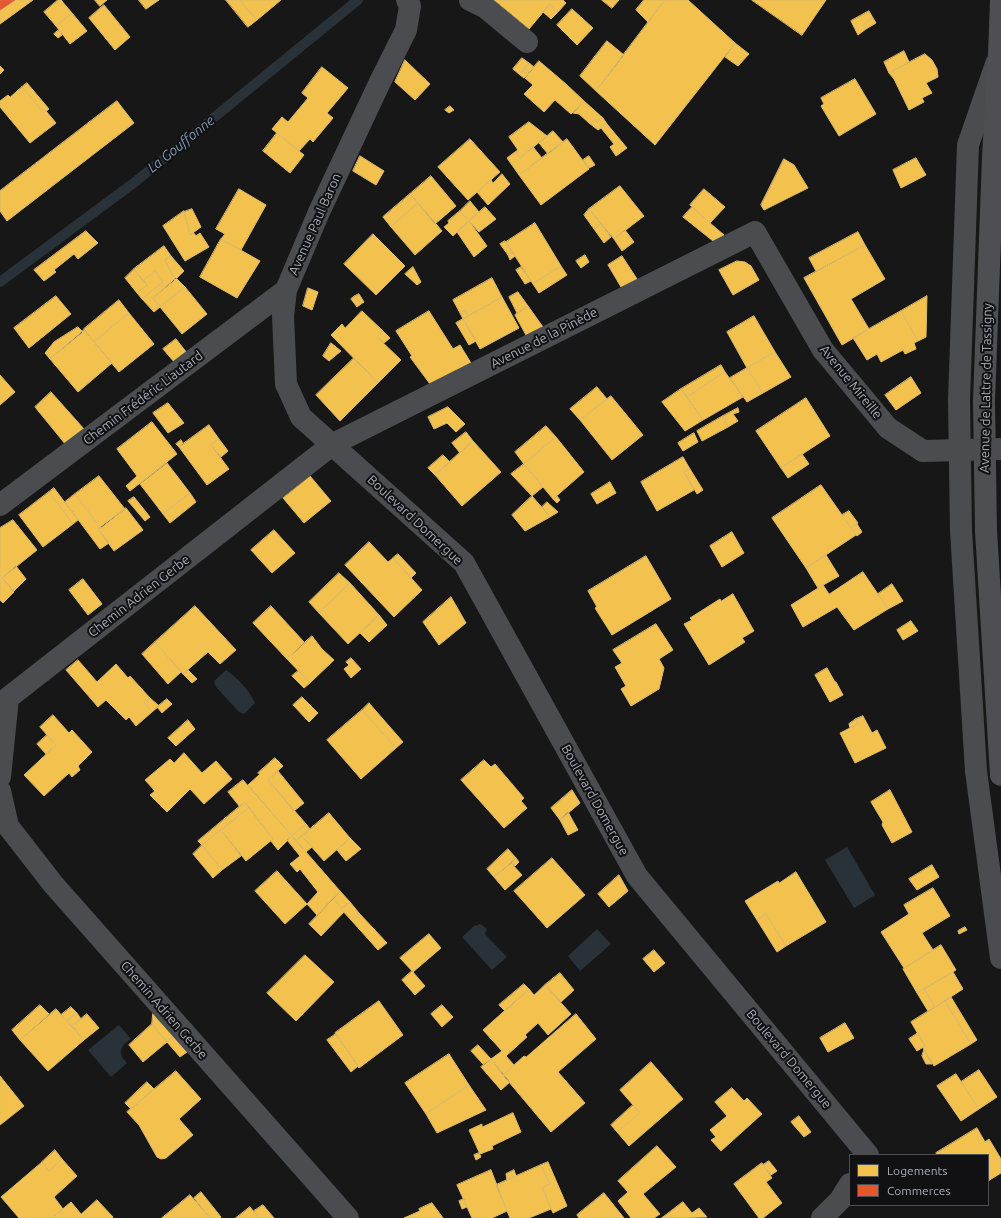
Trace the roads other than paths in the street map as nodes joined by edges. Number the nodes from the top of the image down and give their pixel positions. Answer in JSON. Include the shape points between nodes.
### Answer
{"nodes":[{"id":1,"x":470,"y":0,"type":"edge"},
{"id":2,"x":1001,"y":1,"type":"edge"},
{"id":3,"x":414,"y":2,"type":"edge"},
{"id":4,"x":527,"y":42,"type":"dead end"},
{"id":5,"x":999,"y":54,"type":"junction"},
{"id":6,"x":756,"y":232,"type":"joint"},
{"id":7,"x":286,"y":290,"type":"junction"},
{"id":8,"x":333,"y":444,"type":"junction"},
{"id":9,"x":1001,"y":449,"type":"edge"},
{"id":10,"x":0,"y":505,"type":"edge"},
{"id":11,"x":4,"y":699,"type":"edge"},
{"id":12,"x":1001,"y":775,"type":"edge"},
{"id":13,"x":0,"y":777,"type":"edge"},
{"id":14,"x":0,"y":791,"type":"edge"},
{"id":15,"x":1001,"y":958,"type":"edge"},
{"id":16,"x":867,"y":1154,"type":"edge"},
{"id":17,"x":849,"y":1186,"type":"edge"},
{"id":18,"x":348,"y":1218,"type":"edge"},
{"id":19,"x":822,"y":1218,"type":"edge"}],
"edges":[{"from":1,"to":4,"type":"street","via":[[486,8]]},
{"from":2,"to":5,"type":"main road","name":"Avenue de Lattre de Tassigny"},
{"from":3,"to":7,"type":"street","name":"Avenue Paul Baron","via":[[406,30],[322,205]]},
{"from":5,"to":12,"type":"main road","name":"Avenue de Lattre de Tassigny","via":[[984,401],[986,531]]},
{"from":5,"to":15,"type":"street","via":[[968,145],[959,400],[961,532],[976,771]]},
{"from":6,"to":8,"type":"street","name":"Avenue de la Pinède"},
{"from":6,"to":9,"type":"street","name":"Avenue Mireille","bridge":true,"via":[[823,350],[888,428],[923,451]]},
{"from":7,"to":8,"type":"street","name":"Avenue Paul Baron","via":[[283,316],[286,384],[301,417]]},
{"from":7,"to":10,"type":"street","name":"Chemin Frédéric Liautard"},
{"from":8,"to":11,"type":"street","name":"Chemin Adrien Gerbe"},
{"from":8,"to":16,"type":"street","name":"Boulevard Domergue","via":[[464,563],[637,876]]},
{"from":11,"to":13,"type":"street","name":"Chemin Adrien Gerbe"},
{"from":14,"to":18,"type":"street","name":"Chemin Adrien Gerbe","via":[[8,826],[53,884]]},
{"from":17,"to":19,"type":"street","via":[[840,1200]]}]}
